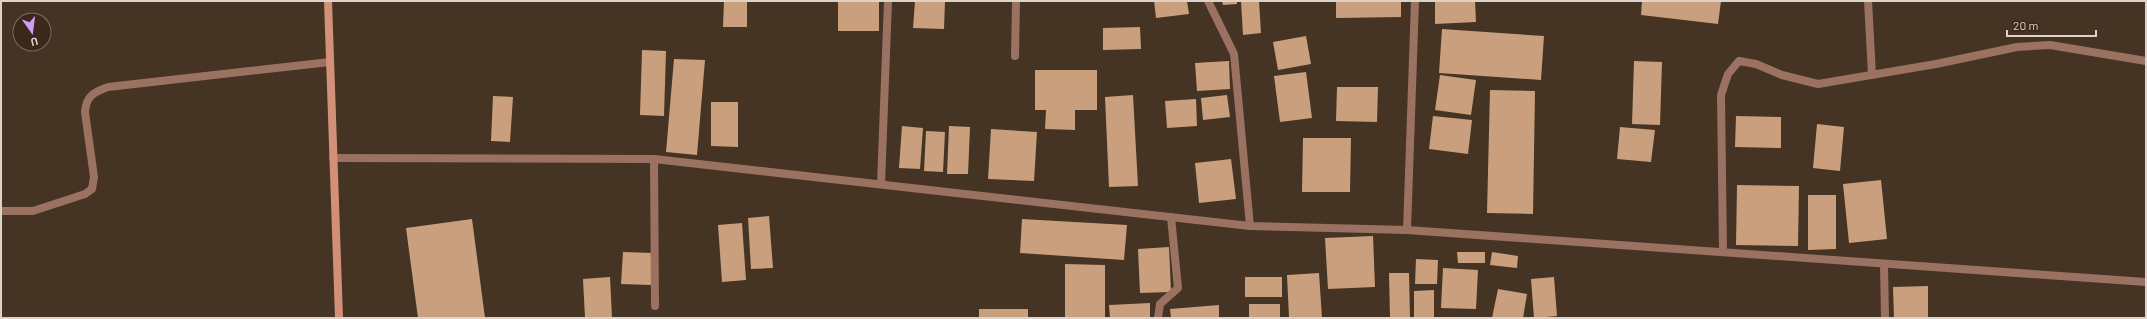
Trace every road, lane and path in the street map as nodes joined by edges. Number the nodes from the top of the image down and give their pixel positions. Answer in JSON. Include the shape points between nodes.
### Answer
{"nodes":[{"id":1,"x":328,"y":1,"type":"edge"},
{"id":2,"x":888,"y":1,"type":"edge"},
{"id":3,"x":1016,"y":1,"type":"edge"},
{"id":4,"x":1208,"y":1,"type":"edge"},
{"id":5,"x":1415,"y":1,"type":"edge"},
{"id":6,"x":1868,"y":1,"type":"edge"},
{"id":7,"x":1015,"y":56,"type":"dead end"},
{"id":8,"x":2146,"y":61,"type":"edge"},
{"id":9,"x":330,"y":62,"type":"junction"},
{"id":10,"x":1872,"y":75,"type":"junction"},
{"id":11,"x":333,"y":158,"type":"junction"},
{"id":12,"x":654,"y":159,"type":"junction"},
{"id":13,"x":881,"y":184,"type":"junction"},
{"id":14,"x":1,"y":211,"type":"edge"},
{"id":15,"x":1171,"y":217,"type":"junction"},
{"id":16,"x":1250,"y":226,"type":"junction"},
{"id":17,"x":1407,"y":230,"type":"junction"},
{"id":18,"x":1723,"y":252,"type":"junction"},
{"id":19,"x":1884,"y":264,"type":"junction"},
{"id":20,"x":2146,"y":282,"type":"edge"},
{"id":21,"x":655,"y":306,"type":"dead end"},
{"id":22,"x":339,"y":318,"type":"edge"},
{"id":23,"x":1158,"y":318,"type":"edge"},
{"id":24,"x":1885,"y":318,"type":"edge"}],
"edges":[{"from":1,"to":9,"type":"street"},
{"from":2,"to":13,"type":"street"},
{"from":3,"to":7,"type":"street"},
{"from":4,"to":16,"type":"street","via":[[1234,54]]},
{"from":5,"to":17,"type":"street"},
{"from":6,"to":10,"type":"street"},
{"from":8,"to":10,"type":"street","via":[[2050,45],[2017,47]]},
{"from":9,"to":11,"type":"street"},
{"from":9,"to":14,"type":"street","via":[[98,90],[86,102],[84,112],[94,183],[92,189],[85,194],[33,211]]},
{"from":10,"to":18,"type":"street","via":[[1818,84],[1739,61],[1728,74],[1721,95]]},
{"from":11,"to":12,"type":"street"},
{"from":11,"to":22,"type":"street"},
{"from":12,"to":13,"type":"street"},
{"from":12,"to":21,"type":"street"},
{"from":13,"to":15,"type":"street"},
{"from":15,"to":16,"type":"street"},
{"from":15,"to":23,"type":"street","via":[[1178,288],[1160,304]]},
{"from":16,"to":17,"type":"street"},
{"from":17,"to":18,"type":"street"},
{"from":18,"to":19,"type":"street"},
{"from":19,"to":20,"type":"street"},
{"from":19,"to":24,"type":"street"}]}
